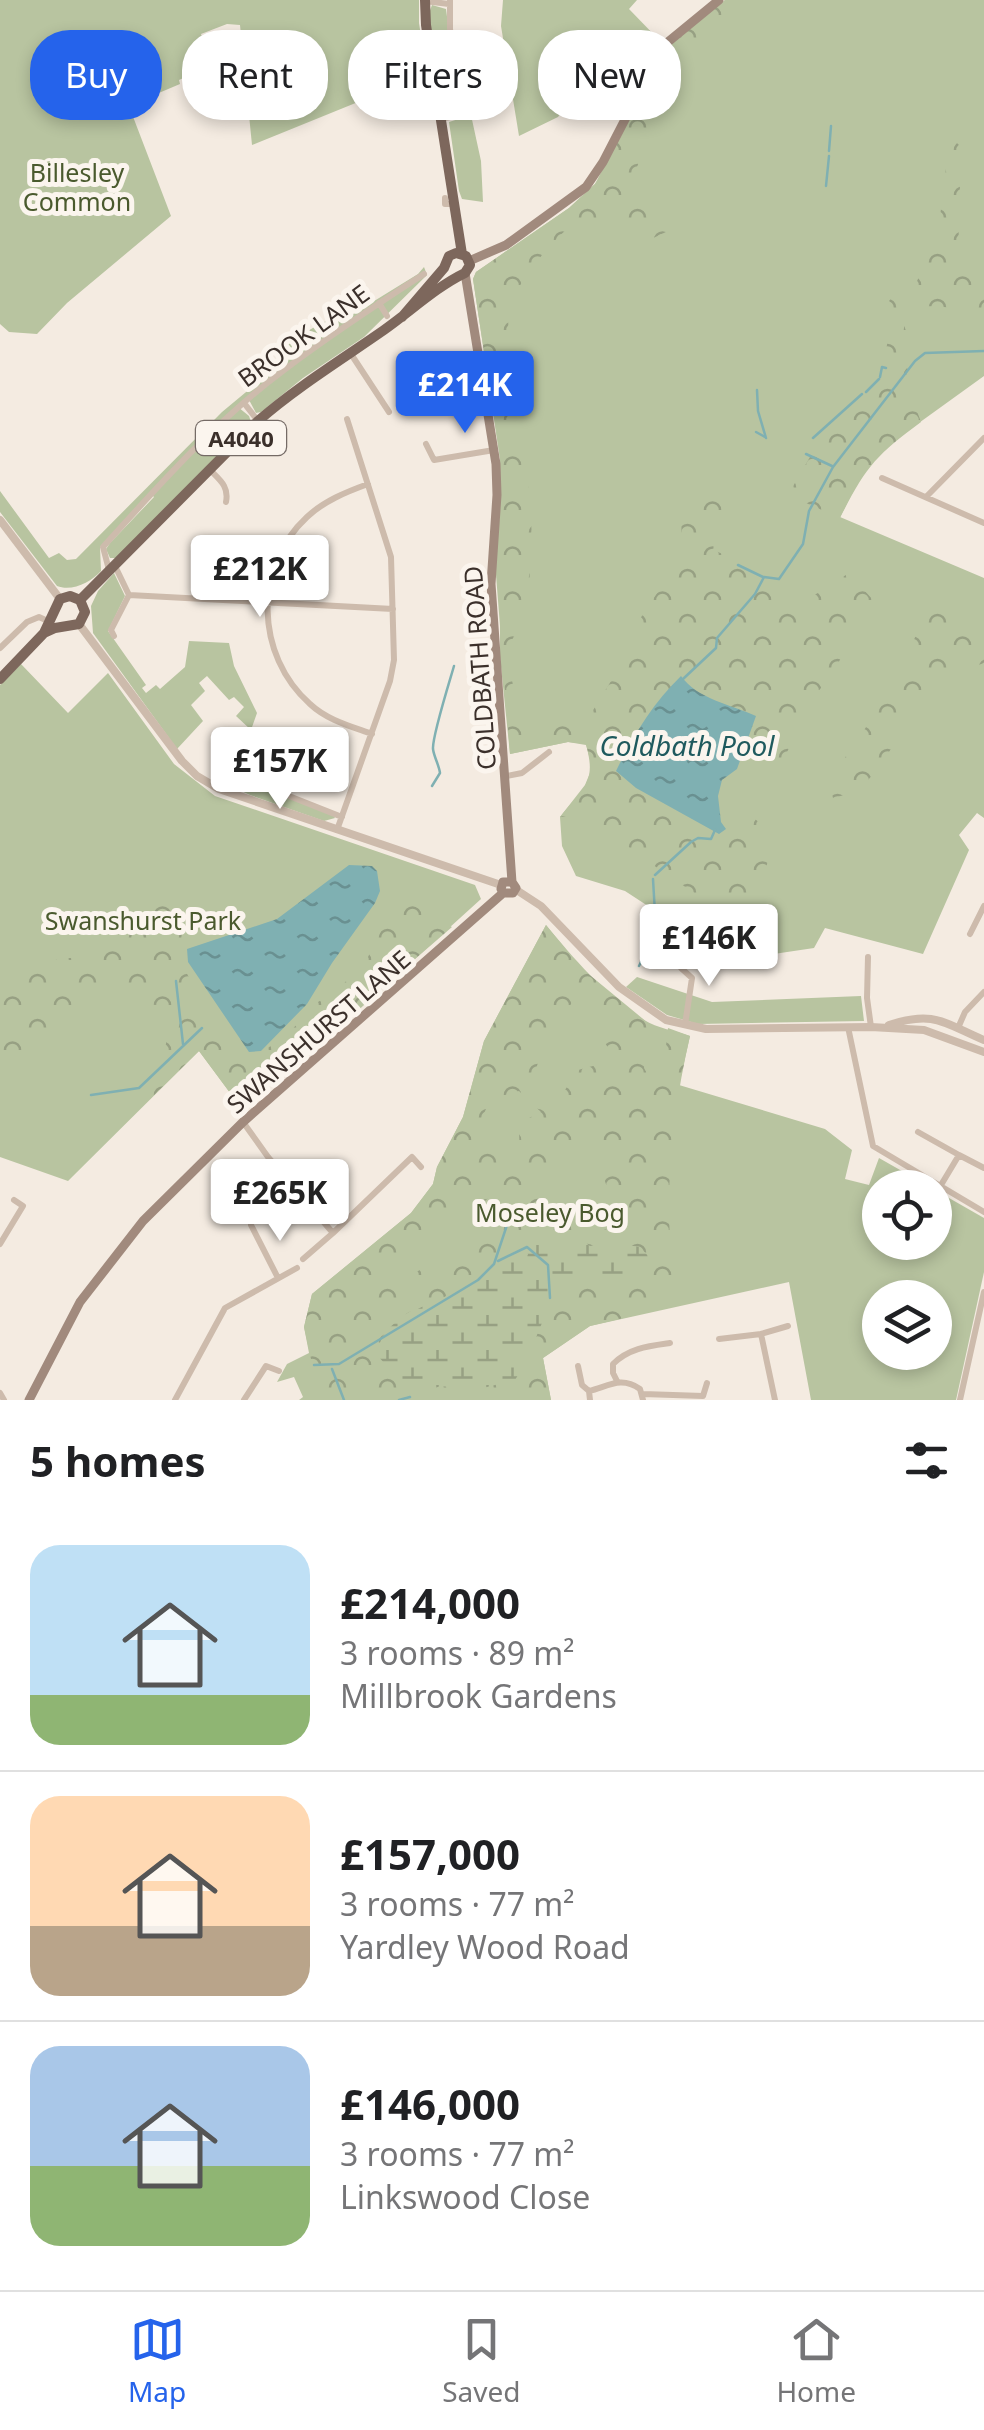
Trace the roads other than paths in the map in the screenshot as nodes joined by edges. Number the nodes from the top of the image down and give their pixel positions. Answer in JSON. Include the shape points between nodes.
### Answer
{"nodes":[{"id":1,"x":425,"y":0,"type":"edge"},
{"id":2,"x":719,"y":0,"type":"edge"},
{"id":3,"x":449,"y":2,"type":"edge"},
{"id":4,"x":429,"y":30,"type":"edge"},
{"id":5,"x":452,"y":30,"type":"edge"},
{"id":6,"x":441,"y":120,"type":"edge"},
{"id":7,"x":460,"y":225,"type":"junction"},
{"id":8,"x":449,"y":256,"type":"junction"},
{"id":9,"x":462,"y":266,"type":"junction"},
{"id":10,"x":444,"y":268,"type":"junction"},
{"id":11,"x":424,"y":274,"type":"dead end"},
{"id":12,"x":379,"y":303,"type":"junction"},
{"id":13,"x":387,"y":316,"type":"dead end"},
{"id":14,"x":402,"y":317,"type":"junction"},
{"id":15,"x":351,"y":354,"type":"junction"},
{"id":16,"x":244,"y":404,"type":"junction"},
{"id":17,"x":389,"y":412,"type":"dead end"},
{"id":18,"x":347,"y":419,"type":"dead end"},
{"id":19,"x":258,"y":421,"type":"junction"},
{"id":20,"x":984,"y":438,"type":"edge"},
{"id":21,"x":426,"y":444,"type":"dead end"},
{"id":22,"x":494,"y":450,"type":"junction"},
{"id":23,"x":210,"y":469,"type":"junction"},
{"id":24,"x":882,"y":478,"type":"dead end"},
{"id":25,"x":368,"y":484,"type":"junction"},
{"id":26,"x":926,"y":497,"type":"junction"},
{"id":27,"x":226,"y":502,"type":"dead end"},
{"id":28,"x":0,"y":520,"type":"edge"},
{"id":29,"x":984,"y":523,"type":"edge"},
{"id":30,"x":112,"y":567,"type":"junction"},
{"id":31,"x":129,"y":595,"type":"junction"},
{"id":32,"x":60,"y":599,"type":"junction"},
{"id":33,"x":80,"y":600,"type":"junction"},
{"id":34,"x":267,"y":603,"type":"junction"},
{"id":35,"x":393,"y":610,"type":"junction"},
{"id":36,"x":49,"y":624,"type":"junction"},
{"id":37,"x":79,"y":624,"type":"junction"},
{"id":38,"x":64,"y":626,"type":"junction"},
{"id":39,"x":114,"y":636,"type":"dead end"},
{"id":40,"x":0,"y":648,"type":"edge"},
{"id":41,"x":0,"y":678,"type":"edge"},
{"id":42,"x":372,"y":734,"type":"junction"},
{"id":43,"x":549,"y":752,"type":"dead end"},
{"id":44,"x":221,"y":772,"type":"dead end"},
{"id":45,"x":506,"y":776,"type":"junction"},
{"id":46,"x":342,"y":817,"type":"junction"},
{"id":47,"x":336,"y":831,"type":"junction"},
{"id":48,"x":514,"y":886,"type":"junction"},
{"id":49,"x":502,"y":889,"type":"junction"},
{"id":50,"x":984,"y":906,"type":"edge"},
{"id":51,"x":970,"y":934,"type":"dead end"},
{"id":52,"x":868,"y":956,"type":"dead end"},
{"id":53,"x":680,"y":968,"type":"dead end"},
{"id":54,"x":984,"y":992,"type":"edge"},
{"id":55,"x":685,"y":1025,"type":"junction"},
{"id":56,"x":848,"y":1027,"type":"junction"},
{"id":57,"x":872,"y":1027,"type":"junction"},
{"id":58,"x":885,"y":1027,"type":"junction"},
{"id":59,"x":958,"y":1028,"type":"junction"},
{"id":60,"x":974,"y":1035,"type":"junction"},
{"id":61,"x":984,"y":1040,"type":"edge"},
{"id":62,"x":970,"y":1046,"type":"junction"},
{"id":63,"x":984,"y":1052,"type":"edge"},
{"id":64,"x":243,"y":1122,"type":"junction"},
{"id":65,"x":918,"y":1132,"type":"dead end"},
{"id":66,"x":959,"y":1154,"type":"junction"},
{"id":67,"x":421,"y":1167,"type":"dead end"},
{"id":68,"x":984,"y":1168,"type":"edge"},
{"id":69,"x":913,"y":1170,"type":"edge"},
{"id":70,"x":950,"y":1170,"type":"edge"},
{"id":71,"x":952,"y":1192,"type":"edge"},
{"id":72,"x":14,"y":1200,"type":"dead end"},
{"id":73,"x":984,"y":1212,"type":"edge"},
{"id":74,"x":251,"y":1226,"type":"dead end"},
{"id":75,"x":333,"y":1233,"type":"junction"},
{"id":76,"x":0,"y":1244,"type":"edge"},
{"id":77,"x":303,"y":1259,"type":"dead end"},
{"id":78,"x":296,"y":1268,"type":"dead end"},
{"id":79,"x":278,"y":1278,"type":"junction"},
{"id":80,"x":984,"y":1292,"type":"edge"},
{"id":81,"x":788,"y":1326,"type":"dead end"},
{"id":82,"x":761,"y":1334,"type":"junction"},
{"id":83,"x":720,"y":1339,"type":"dead end"},
{"id":84,"x":670,"y":1344,"type":"dead end"},
{"id":85,"x":578,"y":1366,"type":"dead end"},
{"id":86,"x":279,"y":1371,"type":"dead end"},
{"id":87,"x":618,"y":1381,"type":"junction"},
{"id":88,"x":707,"y":1383,"type":"dead end"},
{"id":89,"x":0,"y":1393,"type":"edge"},
{"id":90,"x":590,"y":1395,"type":"edge"},
{"id":91,"x":643,"y":1397,"type":"edge"},
{"id":92,"x":4,"y":1400,"type":"edge"},
{"id":93,"x":28,"y":1400,"type":"edge"},
{"id":94,"x":175,"y":1400,"type":"edge"},
{"id":95,"x":244,"y":1400,"type":"edge"},
{"id":96,"x":775,"y":1400,"type":"edge"},
{"id":97,"x":960,"y":1400,"type":"edge"}],
"edges":[{"from":1,"to":3,"type":"street"},
{"from":1,"to":4,"type":"main road"},
{"from":2,"to":9,"type":"main road","name":"BROOK LANE","via":[[662,46],[586,187],[520,236]]},
{"from":3,"to":5,"type":"street"},
{"from":6,"to":7,"type":"main road","via":[[450,201]]},
{"from":7,"to":8,"type":"main road","name":"BROOK LANE"},
{"from":7,"to":9,"type":"main road"},
{"from":8,"to":9,"type":"main road"},
{"from":8,"to":10,"type":"main road","name":"BROOK LANE"},
{"from":9,"to":10,"type":"main road"},
{"from":9,"to":14,"type":"main road","name":"BROOK LANE","number":"A4040"},
{"from":9,"to":22,"type":"main road","name":"COLDBATH ROAD"},
{"from":10,"to":14,"type":"main road","name":"BROOK LANE","number":"A4040"},
{"from":11,"to":12,"type":"street","name":"BROOK LANE"},
{"from":12,"to":13,"type":"street"},
{"from":12,"to":16,"type":"street","name":"BROOK LANE"},
{"from":14,"to":15,"type":"main road","name":"BROOK LANE","number":"A4040"},
{"from":15,"to":17,"type":"street"},
{"from":15,"to":19,"type":"main road","name":"BROOK LANE","number":"A4040"},
{"from":16,"to":19,"type":"street"},
{"from":16,"to":30,"type":"street","name":"BROOK LANE","via":[[103,547]]},
{"from":18,"to":25,"type":"street"},
{"from":19,"to":23,"type":"main road","name":"BROOK LANE","number":"A4040"},
{"from":20,"to":26,"type":"street"},
{"from":21,"to":22,"type":"street","via":[[434,460]]},
{"from":22,"to":45,"type":"main road","name":"COLDBATH ROAD","via":[[491,584]]},
{"from":23,"to":27,"type":"street","via":[[228,492]]},
{"from":23,"to":30,"type":"main road","name":"BROOK LANE","number":"A4040"},
{"from":24,"to":26,"type":"street"},
{"from":25,"to":34,"type":"street","via":[[324,504],[294,532],[276,562]]},
{"from":25,"to":35,"type":"street","via":[[391,558]]},
{"from":26,"to":29,"type":"street"},
{"from":28,"to":32,"type":"street"},
{"from":30,"to":31,"type":"street"},
{"from":30,"to":33,"type":"main road","name":"BROOK LANE","number":"A4040"},
{"from":31,"to":34,"type":"street"},
{"from":31,"to":39,"type":"street"},
{"from":32,"to":33,"type":"main road"},
{"from":32,"to":36,"type":"main road"},
{"from":33,"to":37,"type":"main road","via":[[85,612]]},
{"from":34,"to":35,"type":"street"},
{"from":34,"to":42,"type":"street","via":[[276,656],[298,692],[330,718]]},
{"from":35,"to":42,"type":"street","via":[[394,660]]},
{"from":36,"to":38,"type":"main road"},
{"from":36,"to":38,"type":"main road"},
{"from":36,"to":40,"type":"street","via":[[39,617],[27,622]]},
{"from":36,"to":41,"type":"main road"},
{"from":37,"to":38,"type":"main road"},
{"from":37,"to":47,"type":"street","via":[[197,776]]},
{"from":42,"to":46,"type":"street"},
{"from":43,"to":45,"type":"street"},
{"from":44,"to":46,"type":"street"},
{"from":45,"to":48,"type":"main road","name":"COLDBATH ROAD"},
{"from":46,"to":47,"type":"street"},
{"from":47,"to":49,"type":"street","via":[[455,867]]},
{"from":48,"to":49,"type":"main road","via":[[506,880]]},
{"from":48,"to":55,"type":"street","via":[[641,1005]]},
{"from":49,"to":64,"type":"main road","name":"SWANSHURST LANE"},
{"from":50,"to":51,"type":"street"},
{"from":52,"to":57,"type":"street"},
{"from":53,"to":55,"type":"street","via":[[692,978]]},
{"from":54,"to":59,"type":"street"},
{"from":55,"to":56,"type":"street"},
{"from":56,"to":57,"type":"street"},
{"from":56,"to":69,"type":"street","via":[[870,1141]]},
{"from":57,"to":58,"type":"street"},
{"from":58,"to":59,"type":"street","via":[[924,1016]]},
{"from":58,"to":62,"type":"street","via":[[931,1030]]},
{"from":59,"to":60,"type":"street"},
{"from":60,"to":61,"type":"street"},
{"from":60,"to":62,"type":"street"},
{"from":62,"to":63,"type":"street"},
{"from":64,"to":75,"type":"street"},
{"from":64,"to":93,"type":"main road","name":"SWANSHURST LANE","via":[[114,1256],[80,1302]]},
{"from":65,"to":66,"type":"street"},
{"from":66,"to":68,"type":"street"},
{"from":66,"to":70,"type":"street"},
{"from":67,"to":75,"type":"street","via":[[412,1157]]},
{"from":71,"to":73,"type":"street"},
{"from":72,"to":76,"type":"street","via":[[23,1206]]},
{"from":74,"to":79,"type":"street"},
{"from":75,"to":77,"type":"street"},
{"from":78,"to":79,"type":"street"},
{"from":79,"to":94,"type":"street","via":[[225,1308]]},
{"from":80,"to":97,"type":"street"},
{"from":81,"to":82,"type":"street"},
{"from":82,"to":83,"type":"street"},
{"from":82,"to":96,"type":"street"},
{"from":84,"to":87,"type":"street","via":[[623,1355],[614,1364]]},
{"from":85,"to":90,"type":"street"},
{"from":86,"to":95,"type":"street","via":[[266,1366]]},
{"from":87,"to":90,"type":"street"},
{"from":87,"to":91,"type":"street","via":[[634,1384]]},
{"from":88,"to":91,"type":"street","via":[[703,1396]]},
{"from":89,"to":92,"type":"street"}]}
